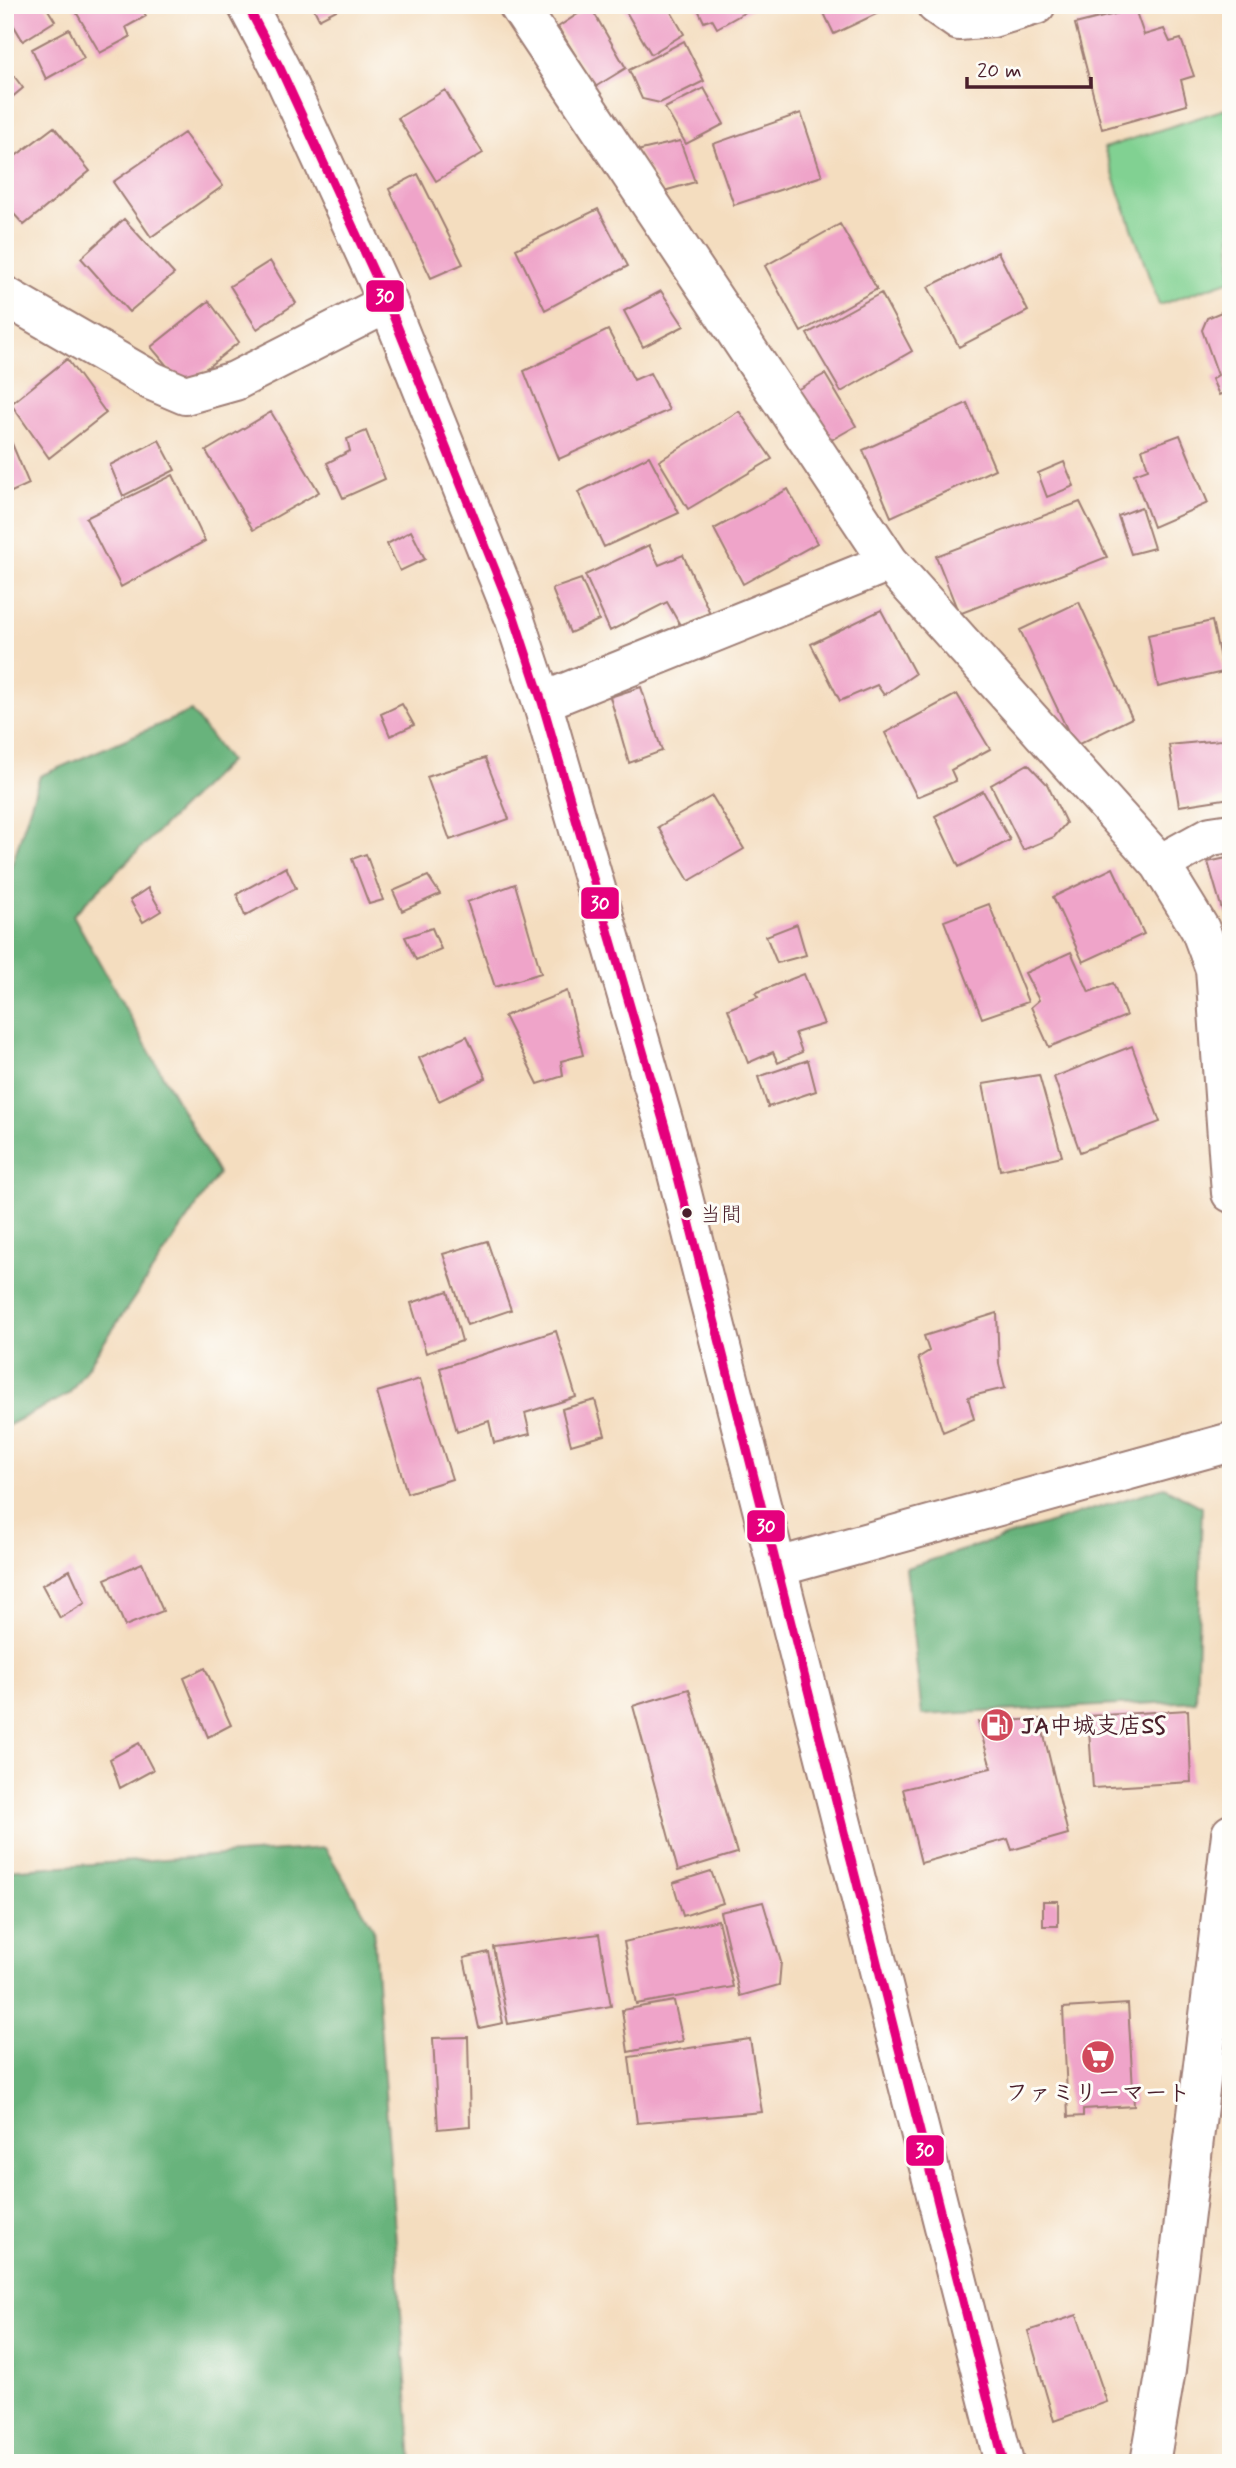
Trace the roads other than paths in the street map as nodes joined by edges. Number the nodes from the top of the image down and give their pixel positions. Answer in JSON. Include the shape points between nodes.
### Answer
{"nodes":[{"id":1,"x":247,"y":5,"type":"edge"},
{"id":2,"x":936,"y":5,"type":"edge"},
{"id":3,"x":1036,"y":5,"type":"edge"},
{"id":4,"x":522,"y":7,"type":"edge"},
{"id":5,"x":5,"y":296,"type":"edge"},
{"id":6,"x":388,"y":303,"type":"junction"},
{"id":7,"x":889,"y":562,"type":"junction"},
{"id":8,"x":542,"y":702,"type":"junction"},
{"id":9,"x":1231,"y":833,"type":"edge"},
{"id":10,"x":1160,"y":864,"type":"junction"},
{"id":11,"x":1223,"y":973,"type":"edge"},
{"id":12,"x":1231,"y":1193,"type":"edge"},
{"id":13,"x":1231,"y":1442,"type":"edge"},
{"id":14,"x":778,"y":1567,"type":"junction"},
{"id":15,"x":1230,"y":1848,"type":"edge"},
{"id":16,"x":1004,"y":2463,"type":"edge"},
{"id":17,"x":1150,"y":2463,"type":"edge"}],
"edges":[{"from":1,"to":6,"type":"main road"},
{"from":2,"to":3,"type":"main road","via":[[959,21],[992,18]]},
{"from":4,"to":7,"type":"main road"},
{"from":5,"to":6,"type":"main road","via":[[186,396],[235,381]]},
{"from":6,"to":8,"type":"main road","via":[[514,617]]},
{"from":7,"to":8,"type":"main road"},
{"from":7,"to":10,"type":"main road"},
{"from":8,"to":14,"type":"main road","via":[[667,1134]]},
{"from":9,"to":10,"type":"main road","via":[[1212,836]]},
{"from":10,"to":11,"type":"main road"},
{"from":11,"to":12,"type":"main road"},
{"from":13,"to":14,"type":"main road"},
{"from":14,"to":16,"type":"main road"},
{"from":15,"to":17,"type":"main road","via":[[1168,2356]]}]}
